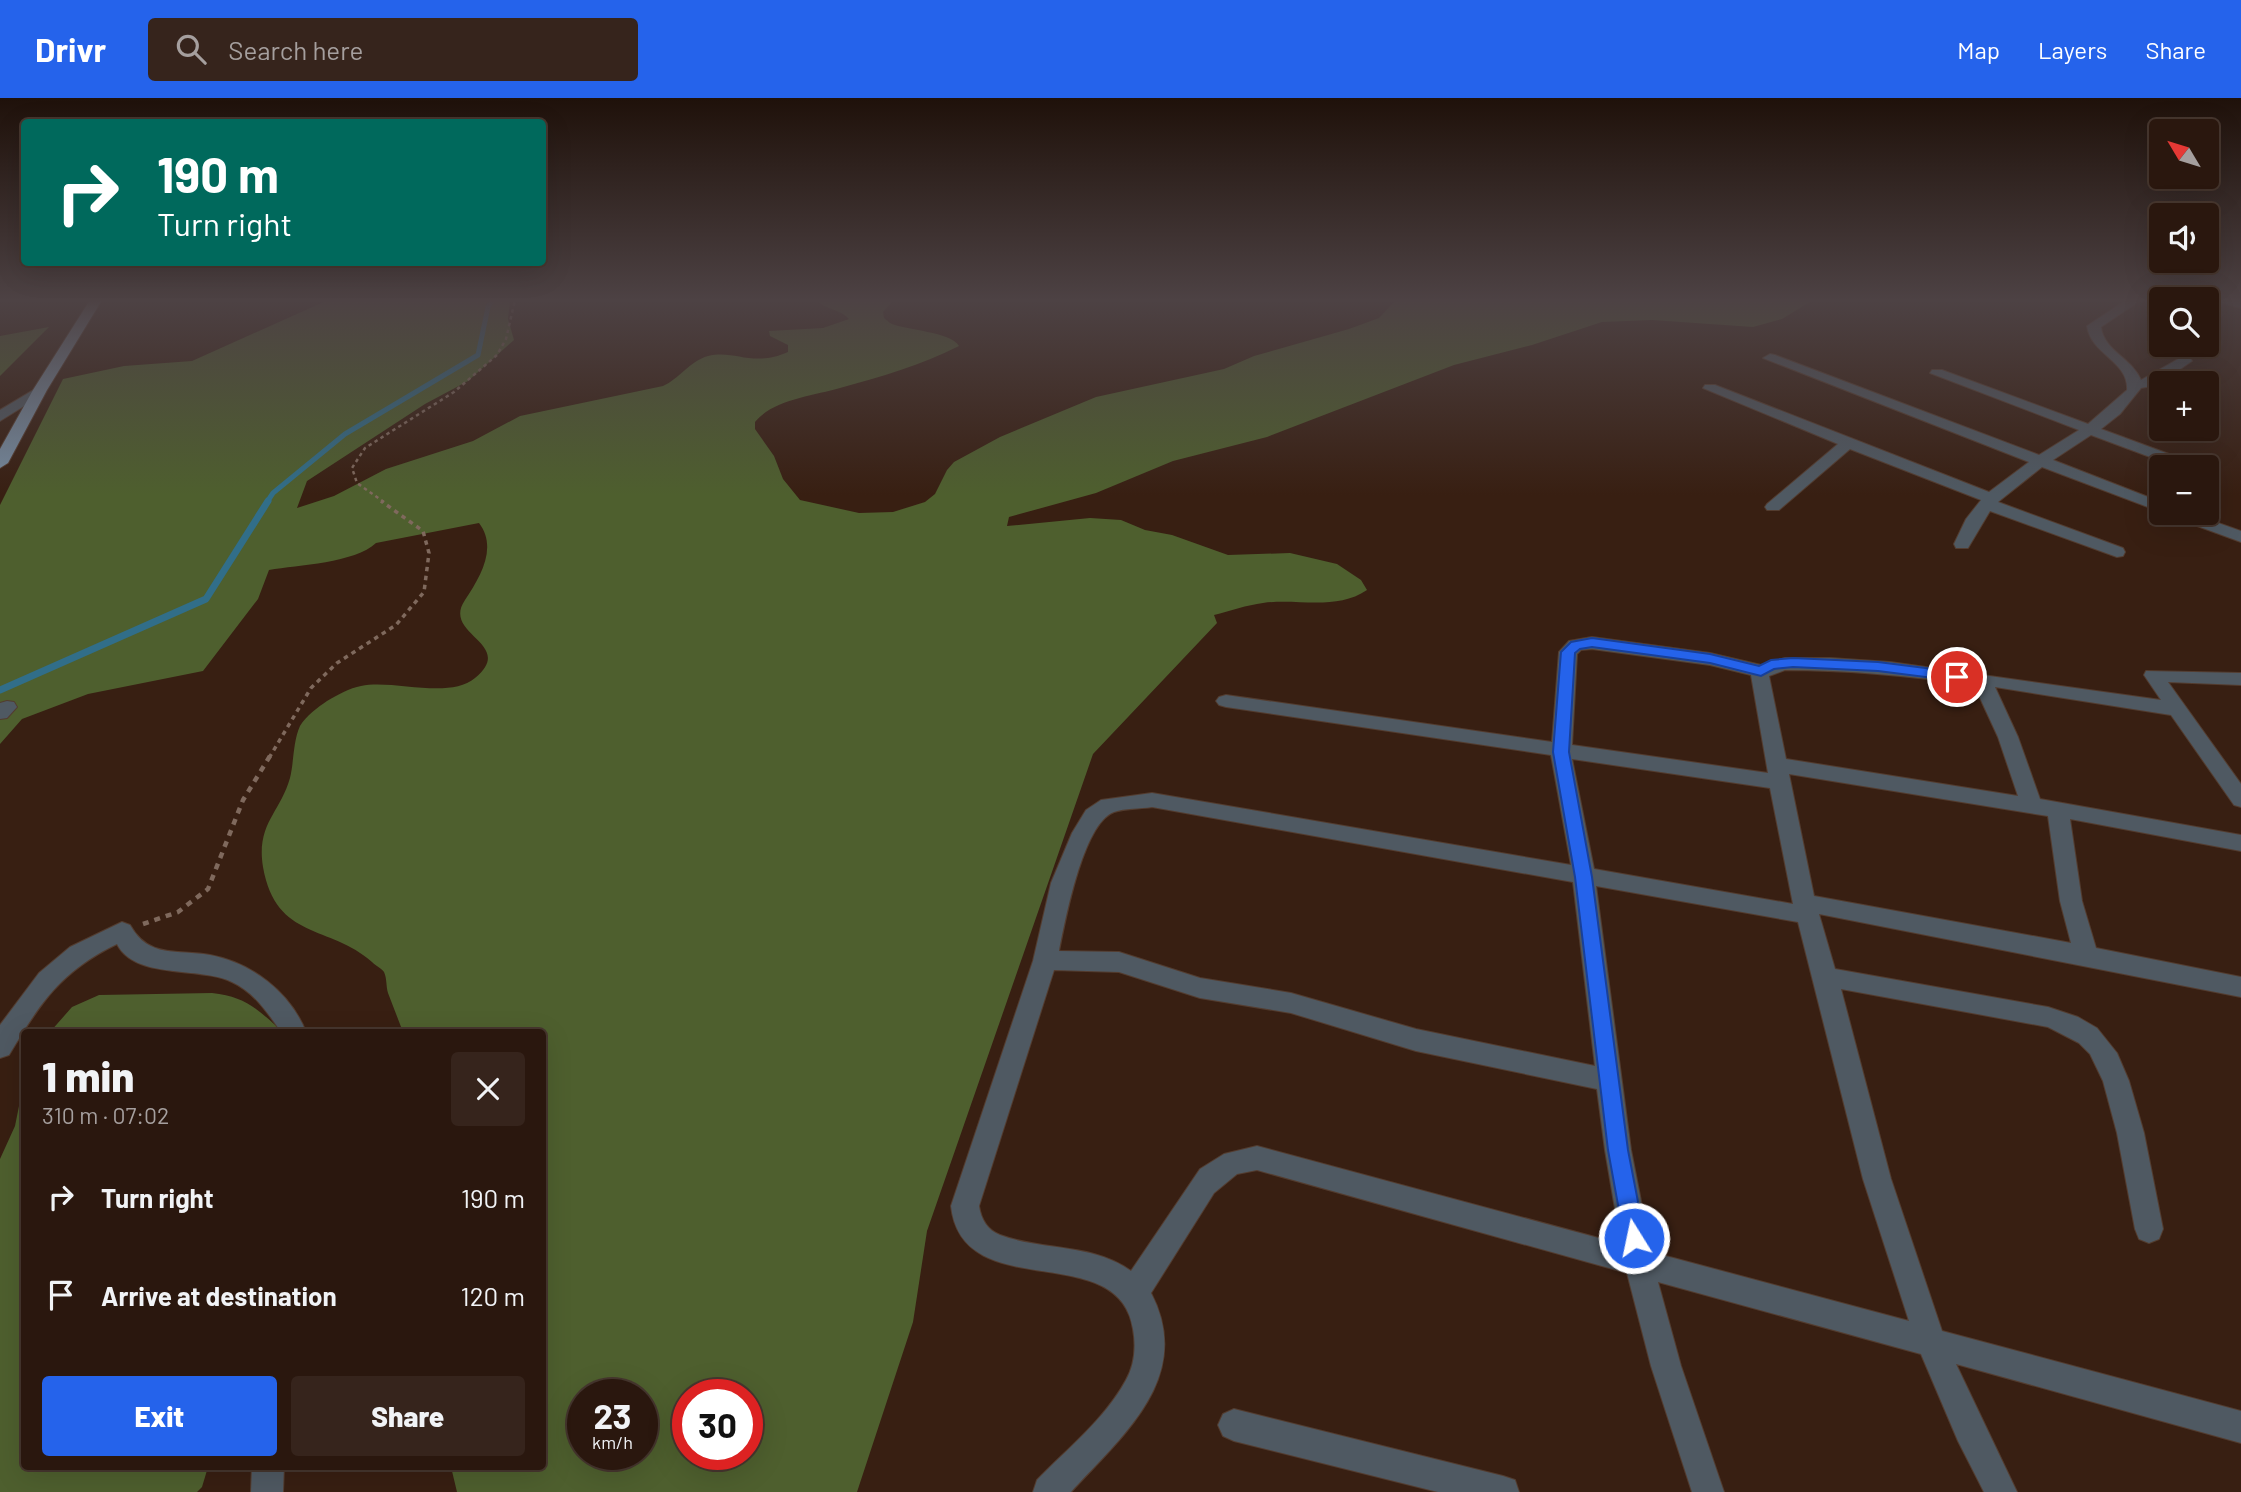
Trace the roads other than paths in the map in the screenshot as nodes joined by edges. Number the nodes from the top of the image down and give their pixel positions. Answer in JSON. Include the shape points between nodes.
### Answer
{"nodes":[{"id":1,"x":56,"y":365,"type":"edge"},
{"id":2,"x":1788,"y":365,"type":"edge"},
{"id":3,"x":2124,"y":365,"type":"edge"},
{"id":4,"x":2179,"y":365,"type":"edge"},
{"id":5,"x":1937,"y":373,"type":"dead end"},
{"id":6,"x":2136,"y":385,"type":"junction"},
{"id":7,"x":1710,"y":388,"type":"dead end"},
{"id":8,"x":40,"y":390,"type":"junction"},
{"id":9,"x":0,"y":417,"type":"edge"},
{"id":10,"x":2088,"y":429,"type":"junction"},
{"id":11,"x":1849,"y":442,"type":"junction"},
{"id":12,"x":2158,"y":455,"type":"edge"},
{"id":13,"x":2038,"y":461,"type":"junction"},
{"id":14,"x":0,"y":464,"type":"edge"},
{"id":15,"x":1990,"y":501,"type":"junction"},
{"id":16,"x":2149,"y":503,"type":"edge"},
{"id":17,"x":1773,"y":507,"type":"dead end"},
{"id":18,"x":2208,"y":525,"type":"edge"},
{"id":19,"x":2241,"y":537,"type":"edge"},
{"id":20,"x":1962,"y":544,"type":"dead end"},
{"id":21,"x":2117,"y":552,"type":"dead end"},
{"id":22,"x":1761,"y":671,"type":"junction"},
{"id":23,"x":2241,"y":679,"type":"edge"},
{"id":24,"x":1982,"y":681,"type":"junction"},
{"id":25,"x":1226,"y":701,"type":"dead end"},
{"id":26,"x":2175,"y":709,"type":"junction"},
{"id":27,"x":1561,"y":752,"type":"junction"},
{"id":28,"x":1778,"y":774,"type":"junction"},
{"id":29,"x":2241,"y":800,"type":"edge"},
{"id":30,"x":2031,"y":804,"type":"junction"},
{"id":31,"x":2058,"y":809,"type":"junction"},
{"id":32,"x":2241,"y":843,"type":"edge"},
{"id":33,"x":1584,"y":877,"type":"junction"},
{"id":34,"x":1807,"y":909,"type":"junction"},
{"id":35,"x":2086,"y":955,"type":"junction"},
{"id":36,"x":1045,"y":961,"type":"junction"},
{"id":37,"x":1826,"y":977,"type":"junction"},
{"id":38,"x":2241,"y":988,"type":"edge"},
{"id":39,"x":292,"y":1029,"type":"edge"},
{"id":40,"x":0,"y":1047,"type":"edge"},
{"id":41,"x":1608,"y":1080,"type":"junction"},
{"id":42,"x":2149,"y":1229,"type":"dead end"},
{"id":43,"x":1639,"y":1264,"type":"junction"},
{"id":44,"x":1135,"y":1293,"type":"junction"},
{"id":45,"x":1929,"y":1342,"type":"junction"},
{"id":46,"x":1234,"y":1425,"type":"dead end"},
{"id":47,"x":2241,"y":1427,"type":"edge"},
{"id":48,"x":268,"y":1470,"type":"edge"},
{"id":49,"x":267,"y":1492,"type":"edge"},
{"id":50,"x":1049,"y":1492,"type":"edge"},
{"id":51,"x":1503,"y":1492,"type":"edge"},
{"id":52,"x":1708,"y":1492,"type":"edge"},
{"id":53,"x":2001,"y":1492,"type":"edge"}],
"edges":[{"from":1,"to":8,"type":"main road"},
{"from":2,"to":13,"type":"street"},
{"from":3,"to":6,"type":"street"},
{"from":4,"to":6,"type":"street","via":[[2152,383]]},
{"from":5,"to":10,"type":"street"},
{"from":6,"to":10,"type":"street","via":[[2130,396]]},
{"from":7,"to":11,"type":"street"},
{"from":8,"to":9,"type":"street"},
{"from":8,"to":14,"type":"main road"},
{"from":10,"to":12,"type":"street"},
{"from":10,"to":13,"type":"street"},
{"from":11,"to":15,"type":"street"},
{"from":11,"to":17,"type":"street"},
{"from":13,"to":15,"type":"street"},
{"from":13,"to":16,"type":"street"},
{"from":15,"to":20,"type":"street","via":[[1972,521]]},
{"from":15,"to":21,"type":"street"},
{"from":18,"to":19,"type":"street"},
{"from":22,"to":24,"type":"street","via":[[1778,663],[1878,666]]},
{"from":22,"to":27,"type":"street","via":[[1602,643],[1576,645],[1566,656]]},
{"from":22,"to":28,"type":"street"},
{"from":23,"to":26,"type":"street","via":[[2153,675]]},
{"from":24,"to":26,"type":"street"},
{"from":24,"to":30,"type":"street"},
{"from":25,"to":27,"type":"street"},
{"from":26,"to":29,"type":"street"},
{"from":27,"to":28,"type":"street"},
{"from":27,"to":33,"type":"street"},
{"from":28,"to":30,"type":"street"},
{"from":28,"to":34,"type":"street"},
{"from":30,"to":31,"type":"street"},
{"from":31,"to":32,"type":"street"},
{"from":31,"to":35,"type":"street","via":[[2071,901]]},
{"from":33,"to":34,"type":"street"},
{"from":33,"to":36,"type":"street","via":[[1152,800],[1127,801],[1108,805],[1083,832],[1062,883]]},
{"from":33,"to":41,"type":"street"},
{"from":34,"to":35,"type":"street"},
{"from":34,"to":37,"type":"street"},
{"from":35,"to":38,"type":"street"},
{"from":36,"to":41,"type":"street","via":[[1119,962],[1200,988],[1291,1003],[1416,1040]]},
{"from":36,"to":44,"type":"street","via":[[1003,1097],[968,1190],[965,1215],[973,1233],[996,1248],[1100,1269]]},
{"from":37,"to":42,"type":"street","via":[[2048,1017],[2091,1038],[2111,1065]]},
{"from":37,"to":45,"type":"street","via":[[1858,1117]]},
{"from":39,"to":40,"type":"street","via":[[261,989],[245,977],[210,965],[155,959],[126,944],[122,931],[56,970]]},
{"from":41,"to":43,"type":"street"},
{"from":43,"to":44,"type":"street","via":[[1271,1160],[1243,1159],[1214,1172],[1204,1184]]},
{"from":43,"to":45,"type":"street"},
{"from":43,"to":52,"type":"street","via":[[1666,1366]]},
{"from":44,"to":50,"type":"street","via":[[1150,1330],[1141,1385],[1110,1428]]},
{"from":45,"to":47,"type":"street"},
{"from":45,"to":53,"type":"street"},
{"from":46,"to":51,"type":"street"},
{"from":48,"to":49,"type":"street"}]}
